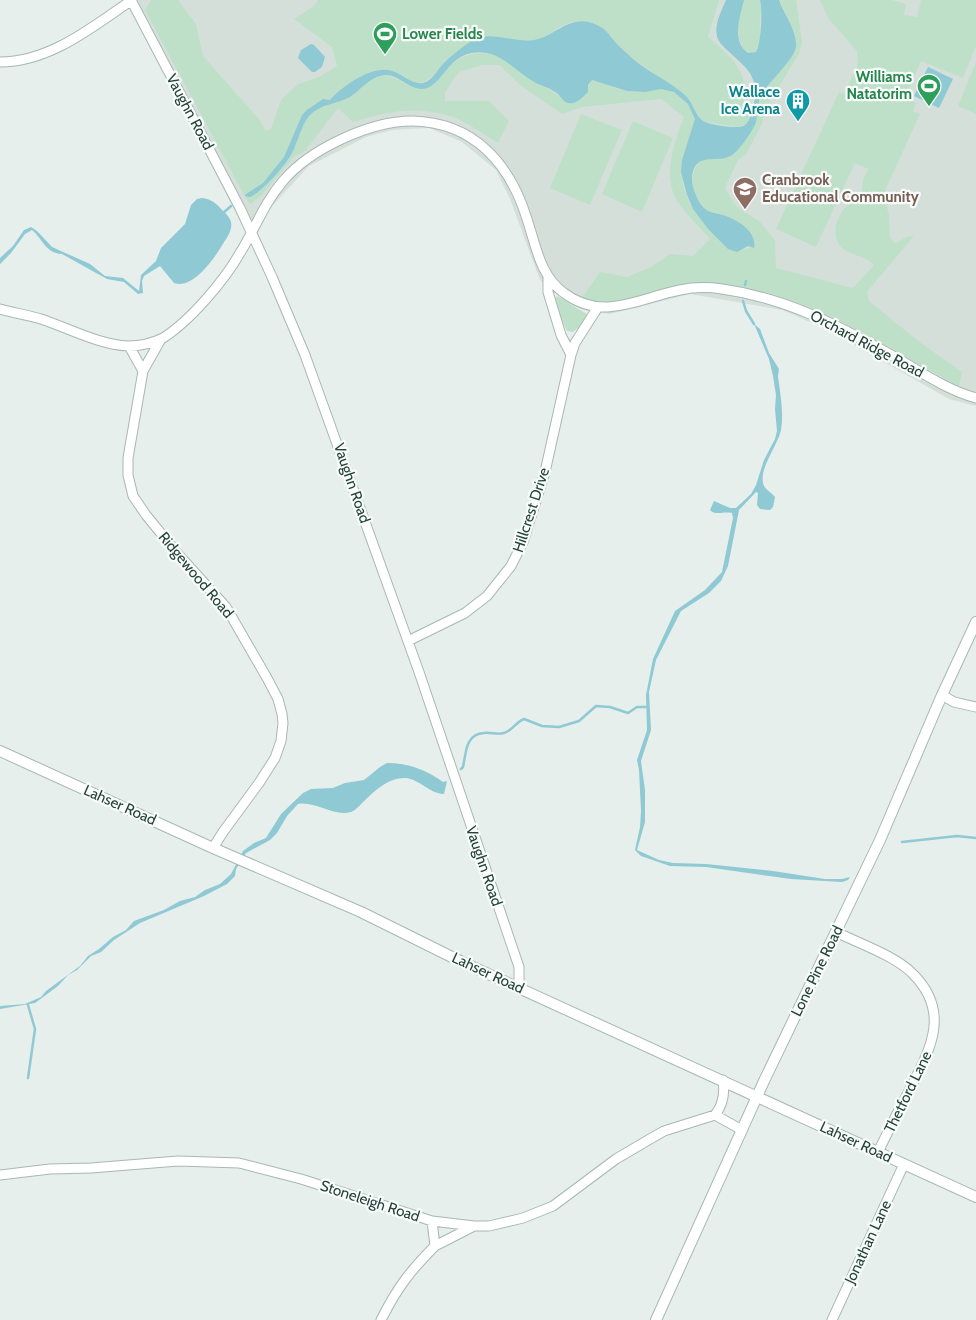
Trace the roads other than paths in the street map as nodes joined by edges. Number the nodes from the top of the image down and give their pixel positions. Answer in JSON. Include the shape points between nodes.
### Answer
{"nodes":[{"id":1,"x":131,"y":0,"type":"edge"},
{"id":2,"x":0,"y":62,"type":"edge"},
{"id":3,"x":252,"y":232,"type":"junction"},
{"id":4,"x":548,"y":278,"type":"junction"},
{"id":5,"x":598,"y":307,"type":"junction"},
{"id":6,"x":0,"y":309,"type":"edge"},
{"id":7,"x":161,"y":339,"type":"junction"},
{"id":8,"x":129,"y":346,"type":"junction"},
{"id":9,"x":571,"y":355,"type":"junction"},
{"id":10,"x":143,"y":371,"type":"junction"},
{"id":11,"x":976,"y":398,"type":"edge"},
{"id":12,"x":976,"y":622,"type":"edge"},
{"id":13,"x":408,"y":641,"type":"junction"},
{"id":14,"x":942,"y":695,"type":"junction"},
{"id":15,"x":976,"y":707,"type":"edge"},
{"id":16,"x":0,"y":751,"type":"edge"},
{"id":17,"x":213,"y":848,"type":"junction"},
{"id":18,"x":836,"y":932,"type":"junction"},
{"id":19,"x":519,"y":987,"type":"junction"},
{"id":20,"x":723,"y":1080,"type":"junction"},
{"id":21,"x":757,"y":1096,"type":"junction"},
{"id":22,"x":715,"y":1115,"type":"junction"},
{"id":23,"x":742,"y":1130,"type":"junction"},
{"id":24,"x":878,"y":1152,"type":"junction"},
{"id":25,"x":904,"y":1164,"type":"junction"},
{"id":26,"x":0,"y":1175,"type":"edge"},
{"id":27,"x":976,"y":1196,"type":"edge"},
{"id":28,"x":432,"y":1221,"type":"junction"},
{"id":29,"x":474,"y":1226,"type":"junction"},
{"id":30,"x":435,"y":1246,"type":"junction"},
{"id":31,"x":381,"y":1320,"type":"edge"},
{"id":32,"x":656,"y":1320,"type":"edge"},
{"id":33,"x":832,"y":1320,"type":"edge"}],
"edges":[{"from":1,"to":2,"type":"street","via":[[45,53],[18,61]]},
{"from":1,"to":3,"type":"street","name":"Vaughn Road"},
{"from":3,"to":4,"type":"street","name":"Orchard Ridge Road","via":[[280,184],[312,156],[375,127],[399,122],[432,123],[473,139],[503,167],[520,199]]},
{"from":3,"to":7,"type":"street","name":"Orchard Ridge Road","via":[[207,297]]},
{"from":3,"to":13,"type":"street","name":"Vaughn Road","via":[[294,326]]},
{"from":4,"to":5,"type":"street","name":"Orchard Ridge Road","via":[[571,298]]},
{"from":4,"to":9,"type":"street","via":[[548,292],[561,335]]},
{"from":5,"to":9,"type":"street","name":"Hillcrest Drive"},
{"from":5,"to":11,"type":"street","name":"Orchard Ridge Road","via":[[623,305],[698,287],[757,296],[824,318],[949,387]]},
{"from":6,"to":8,"type":"street","name":"Orchard Ridge Road"},
{"from":7,"to":8,"type":"street","name":"Orchard Ridge Road"},
{"from":7,"to":10,"type":"street","name":"Ridgewood Road"},
{"from":8,"to":10,"type":"street"},
{"from":9,"to":13,"type":"street","name":"Hillcrest Drive","via":[[545,472],[515,560],[495,588],[476,605]]},
{"from":10,"to":17,"type":"street","name":"Ridgewood Road","via":[[128,458],[133,496],[226,607],[278,699],[282,714],[281,741],[275,758]]},
{"from":12,"to":14,"type":"street","name":"Lone Pine Road"},
{"from":13,"to":19,"type":"street","name":"Vaughn Road","via":[[519,966]]},
{"from":14,"to":15,"type":"street","via":[[954,702]]},
{"from":14,"to":18,"type":"street","name":"Lone Pine Road","via":[[880,840]]},
{"from":16,"to":17,"type":"street","name":"Lahser Road"},
{"from":17,"to":19,"type":"street","name":"Lahser Road","via":[[361,912]]},
{"from":18,"to":21,"type":"street","name":"Lone Pine Road"},
{"from":18,"to":24,"type":"street","name":"Thetford Lane","via":[[892,959],[913,974],[925,990],[933,1010],[933,1036],[928,1055]]},
{"from":19,"to":20,"type":"street","name":"Lahser Road"},
{"from":20,"to":21,"type":"street","name":"Lahser Road"},
{"from":20,"to":22,"type":"street","via":[[724,1094]]},
{"from":21,"to":23,"type":"street","name":"Lone Pine Road"},
{"from":21,"to":24,"type":"street","name":"Lahser Road"},
{"from":22,"to":23,"type":"street"},
{"from":22,"to":29,"type":"street","name":"Stoneleigh Road","via":[[664,1131],[616,1159],[553,1206],[523,1218]]},
{"from":23,"to":32,"type":"street","name":"Lone Pine Road"},
{"from":24,"to":25,"type":"street","name":"Lahser Road"},
{"from":25,"to":27,"type":"street","name":"Lahser Road"},
{"from":25,"to":33,"type":"street","name":"Jonathan Lane"},
{"from":26,"to":28,"type":"street","name":"Stoneleigh Road","via":[[178,1161],[239,1163],[301,1179]]},
{"from":28,"to":29,"type":"street","name":"Stoneleigh Road"},
{"from":28,"to":30,"type":"street"},
{"from":29,"to":30,"type":"street"},
{"from":30,"to":31,"type":"street","via":[[410,1272]]}]}
